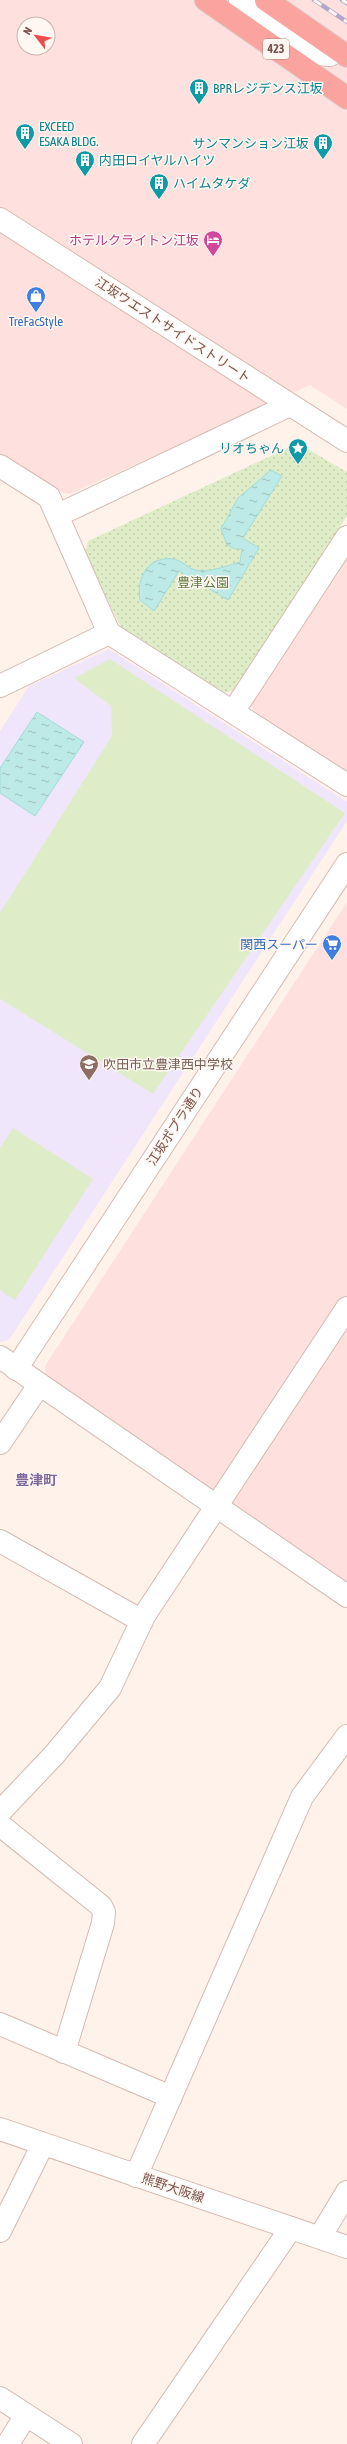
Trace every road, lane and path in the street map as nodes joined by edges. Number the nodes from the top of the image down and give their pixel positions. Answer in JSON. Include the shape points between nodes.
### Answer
{"nodes":[{"id":1,"x":206,"y":0,"type":"edge"},
{"id":2,"x":240,"y":0,"type":"edge"},
{"id":3,"x":266,"y":0,"type":"edge"},
{"id":4,"x":338,"y":56,"type":"edge"},
{"id":5,"x":347,"y":98,"type":"edge"},
{"id":6,"x":0,"y":219,"type":"edge"},
{"id":7,"x":290,"y":405,"type":"junction"},
{"id":8,"x":347,"y":441,"type":"edge"},
{"id":9,"x":0,"y":466,"type":"edge"},
{"id":10,"x":58,"y":515,"type":"junction"},
{"id":11,"x":347,"y":537,"type":"edge"},
{"id":12,"x":109,"y":633,"type":"junction"},
{"id":13,"x":0,"y":686,"type":"edge"},
{"id":14,"x":234,"y":712,"type":"junction"},
{"id":15,"x":347,"y":785,"type":"edge"},
{"id":16,"x":347,"y":864,"type":"edge"},
{"id":17,"x":347,"y":1308,"type":"edge"},
{"id":18,"x":8,"y":1363,"type":"edge"},
{"id":19,"x":39,"y":1385,"type":"junction"},
{"id":20,"x":0,"y":1443,"type":"edge"},
{"id":21,"x":217,"y":1507,"type":"junction"},
{"id":22,"x":0,"y":1541,"type":"edge"},
{"id":23,"x":347,"y":1596,"type":"edge"},
{"id":24,"x":142,"y":1621,"type":"junction"},
{"id":25,"x":347,"y":1736,"type":"edge"},
{"id":26,"x":0,"y":1812,"type":"edge"},
{"id":27,"x":0,"y":1825,"type":"edge"},
{"id":28,"x":0,"y":2024,"type":"edge"},
{"id":29,"x":64,"y":2052,"type":"junction"},
{"id":30,"x":171,"y":2097,"type":"junction"},
{"id":31,"x":0,"y":2129,"type":"edge"},
{"id":32,"x":43,"y":2144,"type":"junction"},
{"id":33,"x":136,"y":2176,"type":"junction"},
{"id":34,"x":347,"y":2192,"type":"edge"},
{"id":35,"x":291,"y":2228,"type":"junction"},
{"id":36,"x":0,"y":2231,"type":"edge"},
{"id":37,"x":320,"y":2237,"type":"junction"},
{"id":38,"x":347,"y":2247,"type":"edge"},
{"id":39,"x":0,"y":2398,"type":"edge"},
{"id":40,"x":26,"y":2415,"type":"junction"},
{"id":41,"x":8,"y":2444,"type":"edge"},
{"id":42,"x":71,"y":2444,"type":"edge"},
{"id":43,"x":143,"y":2444,"type":"edge"}],
"edges":[{"from":1,"to":5,"type":"highway","number":"423"},
{"from":2,"to":4,"type":"street","via":[[318,54]]},
{"from":3,"to":4,"type":"highway","number":"423"},
{"from":6,"to":7,"type":"street","name":"江坂ウエストサイドストリート"},
{"from":7,"to":8,"type":"street","name":"江坂ウエストサイドストリート"},
{"from":7,"to":10,"type":"street"},
{"from":9,"to":10,"type":"street","via":[[49,497]]},
{"from":10,"to":12,"type":"street"},
{"from":11,"to":14,"type":"street"},
{"from":12,"to":13,"type":"street"},
{"from":12,"to":14,"type":"street"},
{"from":14,"to":15,"type":"street"},
{"from":16,"to":18,"type":"street","name":"江坂ポプラ通り"},
{"from":17,"to":21,"type":"street"},
{"from":18,"to":19,"type":"street"},
{"from":19,"to":20,"type":"street"},
{"from":19,"to":21,"type":"street"},
{"from":21,"to":23,"type":"street"},
{"from":21,"to":24,"type":"street"},
{"from":22,"to":24,"type":"street"},
{"from":24,"to":26,"type":"street","via":[[110,1688],[54,1755]]},
{"from":25,"to":30,"type":"street","via":[[302,1797]]},
{"from":27,"to":29,"type":"street","via":[[101,1906],[104,1912],[103,1923]]},
{"from":28,"to":29,"type":"street"},
{"from":29,"to":30,"type":"street"},
{"from":30,"to":33,"type":"street"},
{"from":31,"to":32,"type":"street","name":"熊野大阪線"},
{"from":32,"to":33,"type":"street","name":"熊野大阪線"},
{"from":32,"to":36,"type":"street"},
{"from":33,"to":35,"type":"street","name":"熊野大阪線"},
{"from":34,"to":37,"type":"street"},
{"from":35,"to":37,"type":"street","name":"熊野大阪線"},
{"from":35,"to":43,"type":"street"},
{"from":37,"to":38,"type":"street","name":"熊野大阪線"},
{"from":39,"to":40,"type":"street"},
{"from":40,"to":41,"type":"street"},
{"from":40,"to":42,"type":"street"}]}
